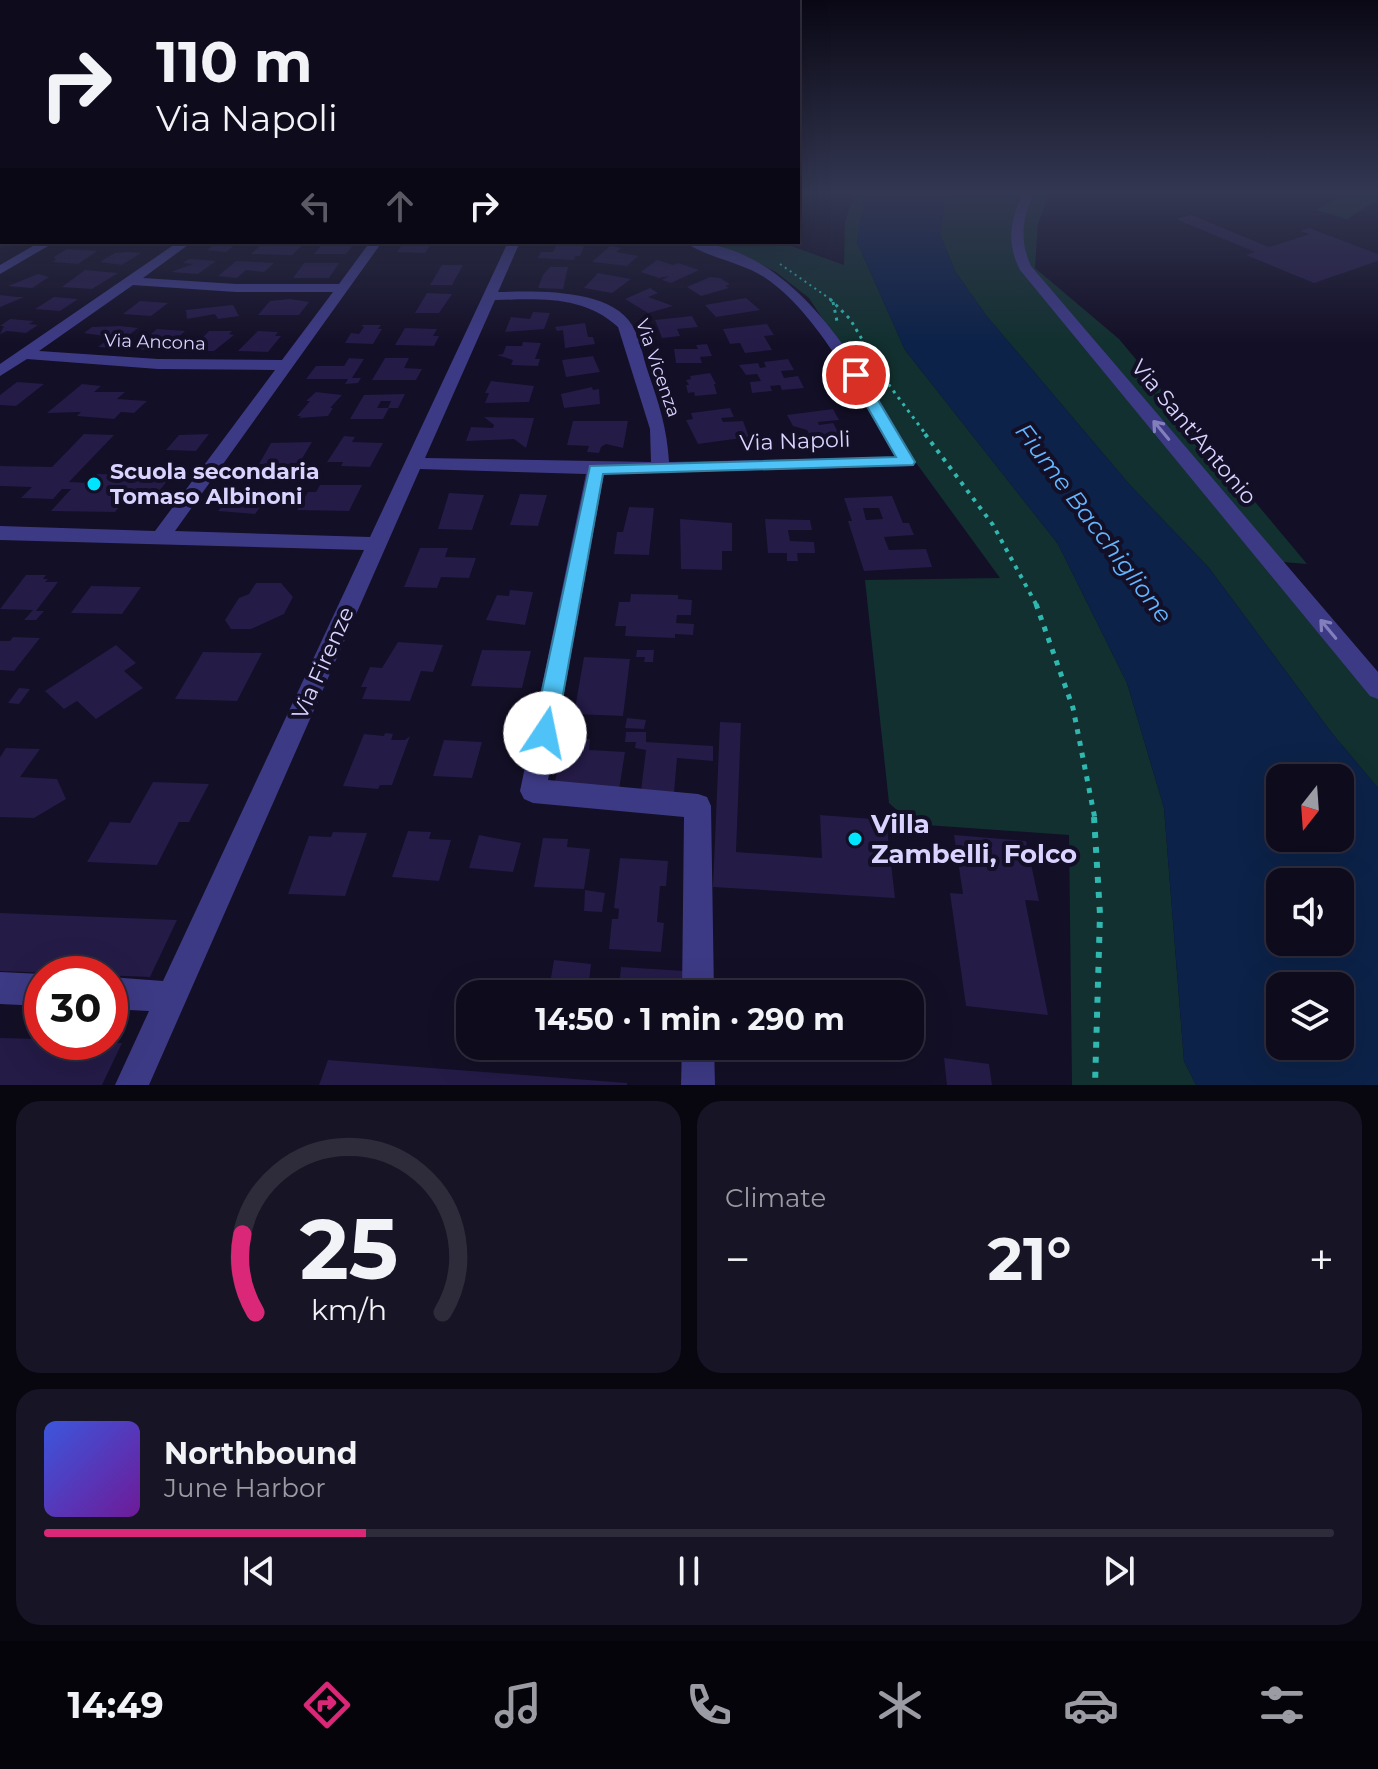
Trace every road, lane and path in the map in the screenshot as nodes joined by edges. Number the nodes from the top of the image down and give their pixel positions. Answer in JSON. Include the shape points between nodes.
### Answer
{"nodes":[{"id":1,"x":1017,"y":243,"type":"edge"},
{"id":2,"x":46,"y":244,"type":"edge"},
{"id":3,"x":183,"y":244,"type":"edge"},
{"id":4,"x":374,"y":244,"type":"edge"},
{"id":5,"x":513,"y":244,"type":"edge"},
{"id":6,"x":697,"y":244,"type":"edge"},
{"id":7,"x":775,"y":261,"type":"dead end"},
{"id":8,"x":0,"y":270,"type":"edge"},
{"id":9,"x":130,"y":281,"type":"junction"},
{"id":10,"x":340,"y":288,"type":"junction"},
{"id":11,"x":490,"y":296,"type":"junction"},
{"id":12,"x":23,"y":354,"type":"junction"},
{"id":13,"x":285,"y":365,"type":"junction"},
{"id":14,"x":0,"y":371,"type":"edge"},
{"id":15,"x":413,"y":463,"type":"junction"},
{"id":16,"x":596,"y":469,"type":"junction"},
{"id":17,"x":660,"y":469,"type":"junction"},
{"id":18,"x":4,"y":537,"type":"edge"},
{"id":19,"x":161,"y":537,"type":"junction"},
{"id":20,"x":377,"y":544,"type":"junction"},
{"id":21,"x":1378,"y":689,"type":"edge"},
{"id":22,"x":698,"y":980,"type":"edge"},
{"id":23,"x":0,"y":988,"type":"edge"},
{"id":24,"x":24,"y":989,"type":"edge"},
{"id":25,"x":128,"y":994,"type":"edge"},
{"id":26,"x":172,"y":997,"type":"junction"},
{"id":27,"x":698,"y":1060,"type":"edge"},
{"id":28,"x":132,"y":1085,"type":"edge"},
{"id":29,"x":698,"y":1085,"type":"edge"},
{"id":30,"x":1095,"y":1085,"type":"edge"}],
"edges":[{"from":21,"to":1,"type":"street","name":"Via Sant'Antonio","one_way":true,"via":[[1025,267]]},
{"from":2,"to":8,"type":"street"},
{"from":3,"to":9,"type":"street"},
{"from":4,"to":10,"type":"street"},
{"from":5,"to":11,"type":"street","name":"Via Firenze"},
{"from":6,"to":17,"type":"street","name":"Via Napoli","via":[[769,274],[799,299],[856,375],[907,462]]},
{"from":7,"to":30,"type":"path","via":[[832,300],[856,328],[898,400],[1005,543],[1038,607],[1081,740],[1094,813]]},
{"from":9,"to":10,"type":"street"},
{"from":9,"to":12,"type":"street"},
{"from":10,"to":13,"type":"street"},
{"from":11,"to":15,"type":"street","name":"Via Firenze"},
{"from":11,"to":17,"type":"street","name":"Via Vicenza","via":[[580,300],[613,312],[625,325],[659,429]]},
{"from":12,"to":13,"type":"street","name":"Via Ancona","via":[[158,364]]},
{"from":12,"to":14,"type":"street"},
{"from":13,"to":19,"type":"street"},
{"from":15,"to":16,"type":"street","name":"Via Napoli"},
{"from":15,"to":20,"type":"street","name":"Via Firenze"},
{"from":16,"to":17,"type":"street","name":"Via Napoli"},
{"from":16,"to":22,"type":"street","via":[[533,791],[698,806]]},
{"from":18,"to":19,"type":"street"},
{"from":19,"to":20,"type":"street"},
{"from":20,"to":26,"type":"street","name":"Via Firenze"},
{"from":23,"to":24,"type":"street"},
{"from":25,"to":26,"type":"street"},
{"from":26,"to":28,"type":"street","name":"Via Firenze"},
{"from":27,"to":29,"type":"street"}]}
